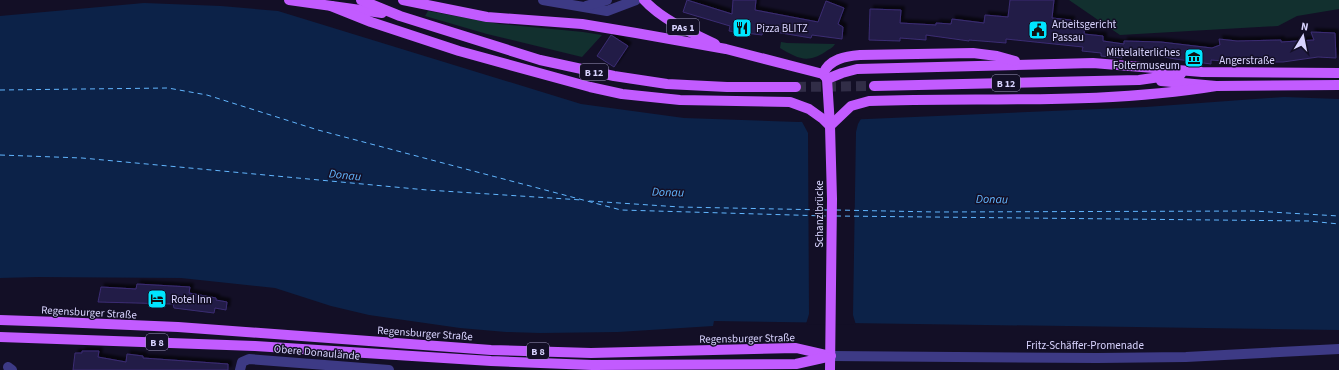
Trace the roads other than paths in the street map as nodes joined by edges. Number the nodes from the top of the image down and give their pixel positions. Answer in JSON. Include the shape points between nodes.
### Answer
{"nodes":[{"id":1,"x":288,"y":0,"type":"edge"},
{"id":2,"x":361,"y":0,"type":"edge"},
{"id":3,"x":403,"y":0,"type":"edge"},
{"id":4,"x":543,"y":0,"type":"edge"},
{"id":5,"x":607,"y":0,"type":"edge"},
{"id":6,"x":636,"y":0,"type":"edge"},
{"id":7,"x":644,"y":0,"type":"edge"},
{"id":8,"x":331,"y":6,"type":"junction"},
{"id":9,"x":581,"y":8,"type":"junction"},
{"id":10,"x":400,"y":16,"type":"junction"},
{"id":11,"x":726,"y":49,"type":"junction"},
{"id":12,"x":1025,"y":64,"type":"junction"},
{"id":13,"x":1202,"y":72,"type":"junction"},
{"id":14,"x":1339,"y":72,"type":"edge"},
{"id":15,"x":828,"y":76,"type":"junction"},
{"id":16,"x":1139,"y":80,"type":"junction"},
{"id":17,"x":1339,"y":85,"type":"edge"},
{"id":18,"x":874,"y":86,"type":"tunnel mouth"},
{"id":19,"x":1216,"y":86,"type":"junction"},
{"id":20,"x":796,"y":87,"type":"tunnel mouth"},
{"id":21,"x":830,"y":126,"type":"junction"},
{"id":22,"x":0,"y":320,"type":"edge"},
{"id":23,"x":0,"y":337,"type":"edge"},
{"id":24,"x":1339,"y":349,"type":"edge"},
{"id":25,"x":831,"y":356,"type":"junction"},
{"id":26,"x":242,"y":365,"type":"edge"},
{"id":27,"x":389,"y":370,"type":"edge"},
{"id":28,"x":830,"y":370,"type":"edge"}],
"edges":[{"from":1,"to":8,"type":"main road","number":"B 12"},
{"from":2,"to":10,"type":"main road","number":"B 12"},
{"from":3,"to":11,"type":"main road","via":[[487,17],[582,24]]},
{"from":4,"to":9,"type":"street"},
{"from":5,"to":9,"type":"street"},
{"from":6,"to":9,"type":"street","via":[[607,11]]},
{"from":7,"to":11,"type":"main road","number":"PAs 1","via":[[672,21]]},
{"from":8,"to":10,"type":"main road","number":"B 12"},
{"from":8,"to":21,"type":"main road","number":"B 12","via":[[459,51],[590,87],[629,95],[680,100],[795,102],[809,109]]},
{"from":10,"to":20,"type":"main road","number":"B 12","via":[[540,60],[614,76],[674,85]]},
{"from":11,"to":15,"type":"main road"},
{"from":12,"to":13,"type":"main road","via":[[1093,63]]},
{"from":12,"to":15,"type":"main road","number":"B 12","via":[[857,69]]},
{"from":12,"to":15,"type":"main road","number":"B 12","via":[[997,56],[973,53],[860,55],[838,59],[826,67]]},
{"from":13,"to":14,"type":"main road","name":"Angerstraße","number":"B 12"},
{"from":13,"to":16,"type":"main road","number":"B 12"},
{"from":15,"to":21,"type":"main road","name":"Schanzlbrücke","bridge":true},
{"from":16,"to":18,"type":"main road","number":"B 12"},
{"from":16,"to":19,"type":"main road","number":"B 12"},
{"from":17,"to":19,"type":"main road","number":"B 12"},
{"from":19,"to":21,"type":"main road","via":[[1118,97],[869,100],[851,106]]},
{"from":21,"to":25,"type":"main road","name":"Schanzlbrücke"},
{"from":22,"to":25,"type":"main road","name":"Regensburger Straße","number":"B 8","via":[[178,328],[491,350],[591,353],[796,348]]},
{"from":23,"to":25,"type":"main road","number":"B 8","via":[[314,349],[592,365],[796,364]]},
{"from":24,"to":25,"type":"street","name":"Fritz-Schäffer-Promenade","via":[[1186,357]]},
{"from":25,"to":28,"type":"main road","name":"Schanzlbrücke"},
{"from":26,"to":27,"type":"street","name":"Obere Donaulände","via":[[253,359]]}]}
